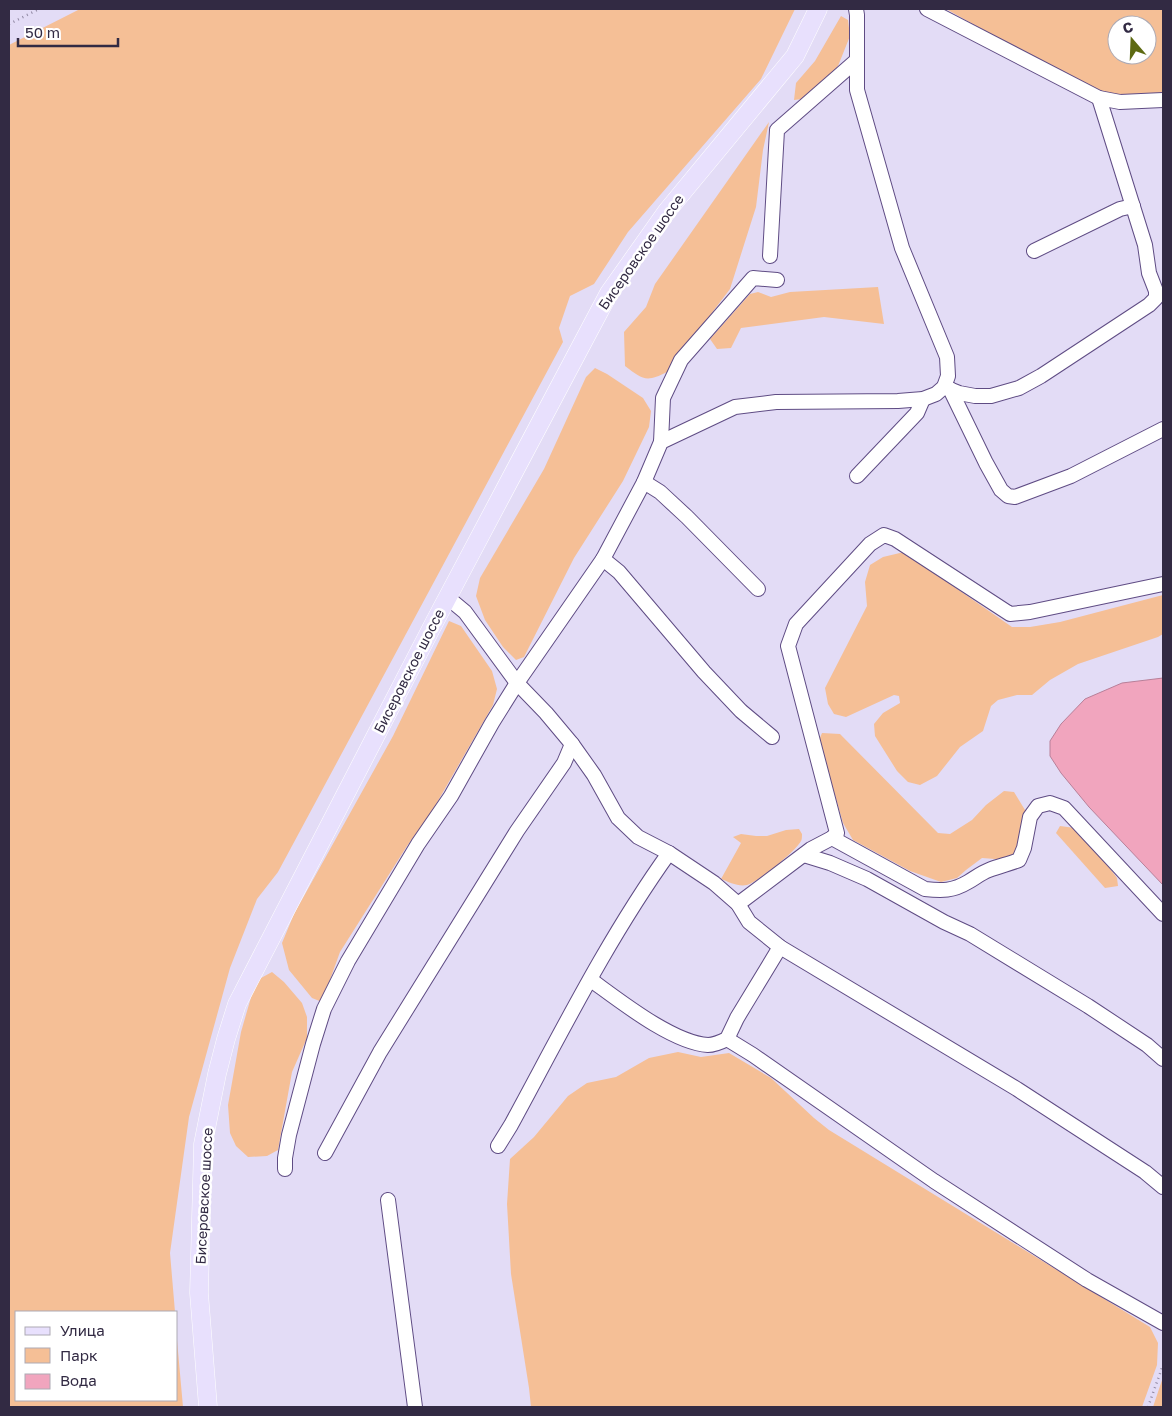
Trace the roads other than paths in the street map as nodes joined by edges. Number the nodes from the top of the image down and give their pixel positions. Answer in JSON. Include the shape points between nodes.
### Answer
{"nodes":[{"id":1,"x":818,"y":9,"type":"edge"},
{"id":2,"x":856,"y":9,"type":"edge"},
{"id":3,"x":927,"y":9,"type":"edge"},
{"id":4,"x":857,"y":60,"type":"junction"},
{"id":5,"x":1099,"y":98,"type":"junction"},
{"id":6,"x":1163,"y":100,"type":"edge"},
{"id":7,"x":1133,"y":206,"type":"junction"},
{"id":8,"x":1034,"y":252,"type":"dead end"},
{"id":9,"x":770,"y":256,"type":"dead end"},
{"id":10,"x":777,"y":280,"type":"dead end"},
{"id":11,"x":1160,"y":293,"type":"edge"},
{"id":12,"x":947,"y":388,"type":"junction"},
{"id":13,"x":923,"y":399,"type":"junction"},
{"id":14,"x":1163,"y":430,"type":"edge"},
{"id":15,"x":661,"y":442,"type":"junction"},
{"id":16,"x":857,"y":476,"type":"dead end"},
{"id":17,"x":644,"y":482,"type":"junction"},
{"id":18,"x":603,"y":559,"type":"junction"},
{"id":19,"x":1163,"y":584,"type":"edge"},
{"id":20,"x":758,"y":589,"type":"dead end"},
{"id":21,"x":447,"y":597,"type":"junction"},
{"id":22,"x":517,"y":682,"type":"junction"},
{"id":23,"x":772,"y":737,"type":"dead end"},
{"id":24,"x":572,"y":744,"type":"junction"},
{"id":25,"x":832,"y":838,"type":"junction"},
{"id":26,"x":669,"y":854,"type":"junction"},
{"id":27,"x":804,"y":854,"type":"junction"},
{"id":28,"x":738,"y":904,"type":"junction"},
{"id":29,"x":1163,"y":914,"type":"edge"},
{"id":30,"x":780,"y":947,"type":"junction"},
{"id":31,"x":590,"y":980,"type":"junction"},
{"id":32,"x":727,"y":1040,"type":"junction"},
{"id":33,"x":1163,"y":1059,"type":"edge"},
{"id":34,"x":498,"y":1146,"type":"dead end"},
{"id":35,"x":325,"y":1153,"type":"dead end"},
{"id":36,"x":285,"y":1169,"type":"dead end"},
{"id":37,"x":1163,"y":1187,"type":"edge"},
{"id":38,"x":388,"y":1200,"type":"dead end"},
{"id":39,"x":1163,"y":1323,"type":"edge"},
{"id":40,"x":208,"y":1407,"type":"edge"},
{"id":41,"x":415,"y":1407,"type":"edge"}],
"edges":[{"from":1,"to":21,"type":"main road","name":"Бисеровское шоссе","via":[[795,56],[667,211],[609,293]]},
{"from":2,"to":4,"type":"street"},
{"from":3,"to":5,"type":"street"},
{"from":4,"to":9,"type":"street","via":[[777,130]]},
{"from":4,"to":12,"type":"street","via":[[857,90],[902,248],[947,356]]},
{"from":5,"to":6,"type":"street","via":[[1120,102]]},
{"from":5,"to":7,"type":"street"},
{"from":7,"to":8,"type":"street","via":[[1120,209]]},
{"from":7,"to":11,"type":"street","via":[[1145,245],[1149,273]]},
{"from":10,"to":15,"type":"street","via":[[753,278],[681,360],[663,398]]},
{"from":11,"to":12,"type":"street","via":[[1149,305],[1019,388],[991,396],[975,396]]},
{"from":12,"to":13,"type":"street"},
{"from":12,"to":14,"type":"street","via":[[1001,490],[1008,496],[1016,497],[1071,476]]},
{"from":13,"to":15,"type":"street","via":[[776,402],[735,407]]},
{"from":13,"to":16,"type":"street","via":[[917,413]]},
{"from":15,"to":17,"type":"street"},
{"from":17,"to":18,"type":"street"},
{"from":17,"to":20,"type":"street","via":[[687,517]]},
{"from":18,"to":22,"type":"street"},
{"from":18,"to":23,"type":"street","via":[[619,572],[741,711]]},
{"from":19,"to":25,"type":"street","via":[[1010,614],[895,539],[884,535],[870,544],[796,624],[788,646],[837,833]]},
{"from":21,"to":22,"type":"street","via":[[465,612]]},
{"from":21,"to":40,"type":"main road","name":"Бисеровское шоссе","via":[[237,1004],[226,1038],[203,1144],[199,1293]]},
{"from":22,"to":24,"type":"street"},
{"from":22,"to":36,"type":"street","via":[[451,796],[418,844],[348,961],[324,1009],[289,1134]]},
{"from":24,"to":26,"type":"street","via":[[618,818],[638,836]]},
{"from":24,"to":35,"type":"street","via":[[564,762],[517,830],[380,1052]]},
{"from":25,"to":27,"type":"street"},
{"from":25,"to":29,"type":"street","via":[[925,889],[942,891],[1019,860],[1030,817],[1038,806],[1050,803],[1064,808]]},
{"from":26,"to":28,"type":"street","via":[[714,883]]},
{"from":26,"to":31,"type":"street"},
{"from":27,"to":28,"type":"street"},
{"from":27,"to":33,"type":"street","via":[[867,879],[970,934],[1088,1006]]},
{"from":28,"to":30,"type":"street","via":[[749,922]]},
{"from":30,"to":32,"type":"street"},
{"from":30,"to":37,"type":"street","via":[[1017,1089]]},
{"from":31,"to":32,"type":"street","via":[[663,1029],[695,1043],[711,1045]]},
{"from":31,"to":34,"type":"street"},
{"from":32,"to":39,"type":"street","via":[[942,1186],[1087,1280]]},
{"from":38,"to":41,"type":"street"}]}
